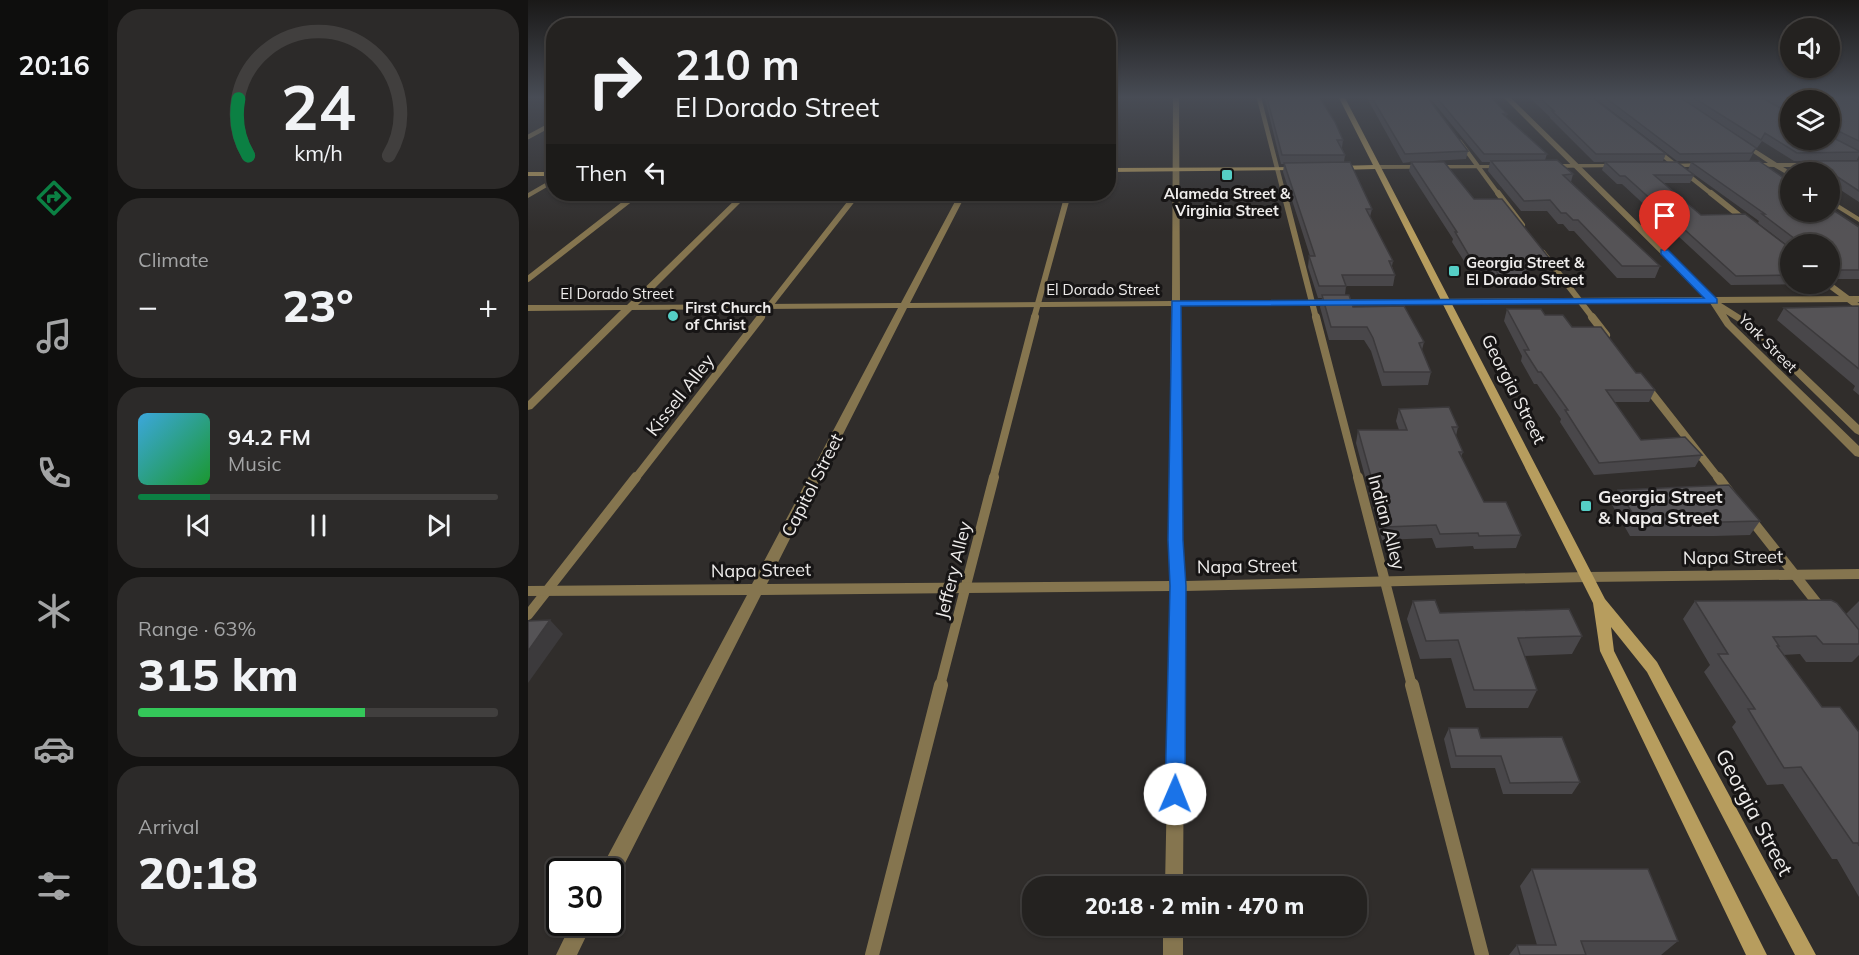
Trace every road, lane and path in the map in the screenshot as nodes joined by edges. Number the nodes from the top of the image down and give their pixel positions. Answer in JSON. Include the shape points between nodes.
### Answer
{"nodes":[{"id":1,"x":1176,"y":143,"type":"edge"},
{"id":2,"x":1270,"y":143,"type":"edge"},
{"id":3,"x":1365,"y":143,"type":"edge"},
{"id":4,"x":1460,"y":143,"type":"edge"},
{"id":5,"x":1553,"y":143,"type":"edge"},
{"id":6,"x":1742,"y":143,"type":"edge"},
{"id":7,"x":1650,"y":146,"type":"edge"},
{"id":8,"x":1709,"y":165,"type":"edge"},
{"id":9,"x":1742,"y":165,"type":"edge"},
{"id":10,"x":1776,"y":165,"type":"junction"},
{"id":11,"x":1780,"y":165,"type":"edge"},
{"id":12,"x":1545,"y":166,"type":"edge"},
{"id":13,"x":1577,"y":166,"type":"junction"},
{"id":14,"x":1621,"y":166,"type":"edge"},
{"id":15,"x":1654,"y":166,"type":"edge"},
{"id":16,"x":1676,"y":166,"type":"junction"},
{"id":17,"x":1377,"y":167,"type":"junction"},
{"id":18,"x":1480,"y":167,"type":"junction"},
{"id":19,"x":1512,"y":167,"type":"edge"},
{"id":20,"x":1276,"y":168,"type":"junction"},
{"id":21,"x":1310,"y":168,"type":"edge"},
{"id":22,"x":1333,"y":168,"type":"edge"},
{"id":23,"x":1780,"y":168,"type":"edge"},
{"id":24,"x":1176,"y":169,"type":"junction"},
{"id":25,"x":1116,"y":170,"type":"edge"},
{"id":26,"x":528,"y":174,"type":"edge"},
{"id":27,"x":546,"y":174,"type":"edge"},
{"id":28,"x":546,"y":185,"type":"edge"},
{"id":29,"x":528,"y":196,"type":"edge"},
{"id":30,"x":629,"y":201,"type":"edge"},
{"id":31,"x":738,"y":201,"type":"edge"},
{"id":32,"x":852,"y":201,"type":"edge"},
{"id":33,"x":958,"y":201,"type":"edge"},
{"id":34,"x":1066,"y":201,"type":"edge"},
{"id":35,"x":1840,"y":208,"type":"edge"},
{"id":36,"x":1859,"y":220,"type":"edge"},
{"id":37,"x":1755,"y":228,"type":"edge"},
{"id":38,"x":1529,"y":234,"type":"edge"},
{"id":39,"x":1536,"y":244,"type":"edge"},
{"id":40,"x":528,"y":279,"type":"edge"},
{"id":41,"x":1840,"y":291,"type":"edge"},
{"id":42,"x":1854,"y":299,"type":"edge"},
{"id":43,"x":1445,"y":301,"type":"junction"},
{"id":44,"x":1579,"y":301,"type":"junction"},
{"id":45,"x":1713,"y":301,"type":"junction"},
{"id":46,"x":1310,"y":302,"type":"junction"},
{"id":47,"x":1176,"y":303,"type":"junction"},
{"id":48,"x":1038,"y":304,"type":"junction"},
{"id":49,"x":903,"y":305,"type":"junction"},
{"id":50,"x":769,"y":307,"type":"junction"},
{"id":51,"x":630,"y":308,"type":"junction"},
{"id":52,"x":1859,"y":308,"type":"edge"},
{"id":53,"x":528,"y":309,"type":"edge"},
{"id":54,"x":1615,"y":347,"type":"edge"},
{"id":55,"x":1644,"y":383,"type":"edge"},
{"id":56,"x":528,"y":407,"type":"edge"},
{"id":57,"x":1859,"y":431,"type":"edge"},
{"id":58,"x":1859,"y":453,"type":"edge"},
{"id":59,"x":1737,"y":502,"type":"edge"},
{"id":60,"x":1744,"y":511,"type":"edge"},
{"id":61,"x":1795,"y":574,"type":"junction"},
{"id":62,"x":1859,"y":574,"type":"edge"},
{"id":63,"x":1587,"y":577,"type":"junction"},
{"id":64,"x":1386,"y":582,"type":"junction"},
{"id":65,"x":966,"y":586,"type":"junction"},
{"id":66,"x":1178,"y":586,"type":"junction"},
{"id":67,"x":759,"y":588,"type":"junction"},
{"id":68,"x":528,"y":591,"type":"edge"},
{"id":69,"x":546,"y":591,"type":"junction"},
{"id":70,"x":1600,"y":603,"type":"junction"},
{"id":71,"x":1823,"y":612,"type":"edge"},
{"id":72,"x":528,"y":615,"type":"edge"},
{"id":73,"x":617,"y":858,"type":"edge"},
{"id":74,"x":1174,"y":876,"type":"edge"},
{"id":75,"x":576,"y":936,"type":"edge"},
{"id":76,"x":1173,"y":936,"type":"edge"},
{"id":77,"x":566,"y":955,"type":"edge"},
{"id":78,"x":872,"y":955,"type":"edge"},
{"id":79,"x":1173,"y":955,"type":"edge"},
{"id":80,"x":1482,"y":955,"type":"edge"},
{"id":81,"x":1757,"y":955,"type":"edge"},
{"id":82,"x":1806,"y":955,"type":"edge"}],
"edges":[{"from":1,"to":24,"type":"street"},
{"from":2,"to":20,"type":"lane","name":"Indian Alley"},
{"from":3,"to":17,"type":"main road","name":"Georgia Street"},
{"from":4,"to":18,"type":"lane"},
{"from":5,"to":13,"type":"street","name":"York Street"},
{"from":6,"to":10,"type":"street"},
{"from":7,"to":16,"type":"lane"},
{"from":8,"to":16,"type":"street"},
{"from":9,"to":10,"type":"street"},
{"from":10,"to":11,"type":"street"},
{"from":10,"to":23,"type":"street"},
{"from":12,"to":13,"type":"street"},
{"from":13,"to":14,"type":"street"},
{"from":13,"to":45,"type":"street","name":"York Street"},
{"from":15,"to":16,"type":"street"},
{"from":16,"to":37,"type":"lane"},
{"from":17,"to":18,"type":"street"},
{"from":17,"to":22,"type":"main road"},
{"from":17,"to":43,"type":"main road","name":"Georgia Street"},
{"from":18,"to":19,"type":"street"},
{"from":18,"to":38,"type":"lane"},
{"from":20,"to":21,"type":"main road"},
{"from":20,"to":24,"type":"main road"},
{"from":20,"to":46,"type":"lane","name":"Indian Alley"},
{"from":24,"to":25,"type":"main road"},
{"from":24,"to":47,"type":"street"},
{"from":26,"to":27,"type":"main road"},
{"from":28,"to":29,"type":"street"},
{"from":30,"to":40,"type":"lane"},
{"from":31,"to":51,"type":"street"},
{"from":32,"to":50,"type":"lane","name":"Kissell Alley"},
{"from":33,"to":49,"type":"street","name":"Capitol Street"},
{"from":34,"to":48,"type":"lane","name":"Jeffery Alley"},
{"from":35,"to":36,"type":"street"},
{"from":39,"to":44,"type":"lane"},
{"from":41,"to":42,"type":"lane"},
{"from":42,"to":45,"type":"street","name":"El Dorado Street"},
{"from":42,"to":52,"type":"lane"},
{"from":43,"to":44,"type":"street","name":"El Dorado Street"},
{"from":43,"to":46,"type":"street","name":"El Dorado Street"},
{"from":43,"to":63,"type":"main road","name":"Georgia Street"},
{"from":44,"to":45,"type":"street","name":"El Dorado Street"},
{"from":44,"to":54,"type":"lane"},
{"from":45,"to":57,"type":"street","via":[[1748,324]]},
{"from":45,"to":58,"type":"street","name":"York Street","via":[[1728,324]]},
{"from":46,"to":47,"type":"street","name":"El Dorado Street"},
{"from":46,"to":64,"type":"lane","name":"Indian Alley"},
{"from":47,"to":48,"type":"street","name":"El Dorado Street"},
{"from":47,"to":66,"type":"street"},
{"from":48,"to":49,"type":"street","name":"El Dorado Street"},
{"from":48,"to":65,"type":"lane","name":"Jeffery Alley"},
{"from":49,"to":50,"type":"street","name":"El Dorado Street"},
{"from":49,"to":67,"type":"street","name":"Capitol Street"},
{"from":50,"to":51,"type":"street","name":"El Dorado Street"},
{"from":50,"to":69,"type":"lane","name":"Kissell Alley"},
{"from":51,"to":53,"type":"street","name":"El Dorado Street"},
{"from":51,"to":56,"type":"street"},
{"from":55,"to":59,"type":"lane"},
{"from":60,"to":61,"type":"lane"},
{"from":61,"to":62,"type":"street","name":"Napa Street"},
{"from":61,"to":63,"type":"street","name":"Napa Street"},
{"from":61,"to":71,"type":"lane"},
{"from":63,"to":64,"type":"street","name":"Napa Street"},
{"from":63,"to":70,"type":"main road","name":"Georgia Street"},
{"from":64,"to":66,"type":"street","name":"Napa Street"},
{"from":64,"to":80,"type":"lane","name":"Indian Alley"},
{"from":65,"to":66,"type":"street","name":"Napa Street"},
{"from":65,"to":67,"type":"street","name":"Napa Street"},
{"from":65,"to":78,"type":"lane","name":"Jeffery Alley"},
{"from":66,"to":74,"type":"street"},
{"from":67,"to":69,"type":"street","name":"Napa Street"},
{"from":67,"to":73,"type":"street","name":"Capitol Street"},
{"from":68,"to":69,"type":"street","name":"Napa Street"},
{"from":69,"to":72,"type":"lane","name":"Kissell Alley"},
{"from":70,"to":81,"type":"main road","name":"Georgia Street","via":[[1606,651]]},
{"from":70,"to":82,"type":"main road","name":"Georgia Street","via":[[1652,667]]},
{"from":75,"to":77,"type":"street"},
{"from":76,"to":79,"type":"street"}]}
